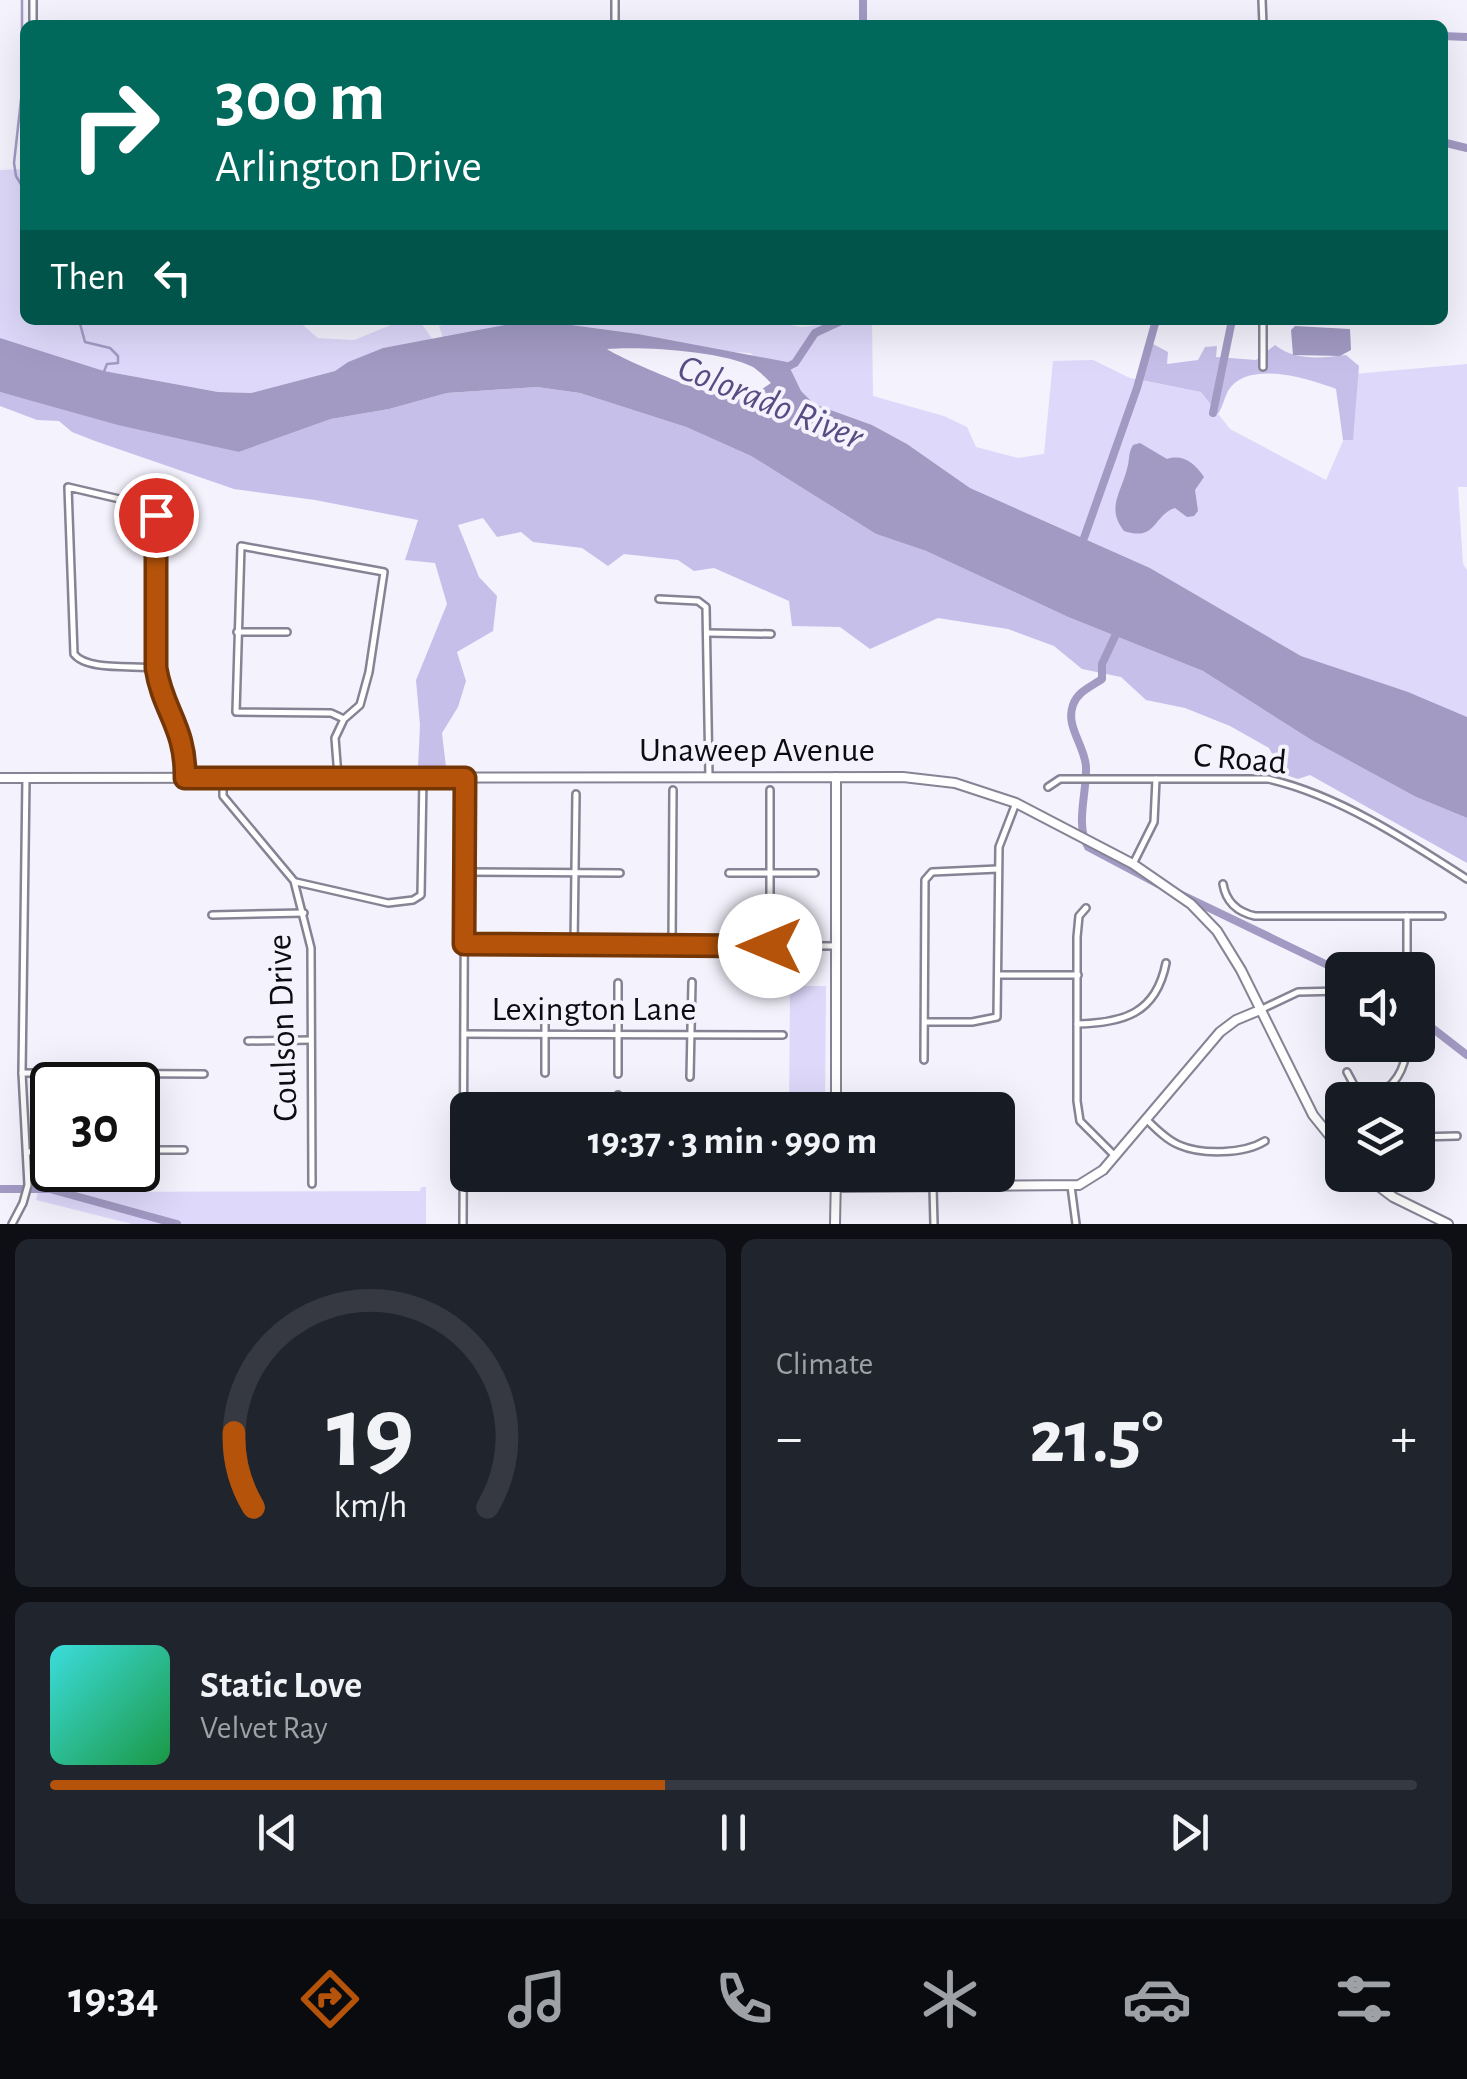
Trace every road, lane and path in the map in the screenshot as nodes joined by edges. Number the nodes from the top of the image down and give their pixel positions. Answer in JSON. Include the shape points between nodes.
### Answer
{"nodes":[{"id":1,"x":1263,"y":325,"type":"edge"},
{"id":2,"x":1263,"y":367,"type":"dead end"},
{"id":3,"x":659,"y":599,"type":"dead end"},
{"id":4,"x":237,"y":632,"type":"junction"},
{"id":5,"x":287,"y":632,"type":"dead end"},
{"id":6,"x":708,"y":633,"type":"junction"},
{"id":7,"x":771,"y":634,"type":"dead end"},
{"id":8,"x":156,"y":668,"type":"junction"},
{"id":9,"x":344,"y":719,"type":"junction"},
{"id":10,"x":709,"y":777,"type":"junction"},
{"id":11,"x":836,"y":777,"type":"junction"},
{"id":12,"x":0,"y":778,"type":"edge"},
{"id":13,"x":26,"y":778,"type":"junction"},
{"id":14,"x":185,"y":778,"type":"junction"},
{"id":15,"x":223,"y":778,"type":"junction"},
{"id":16,"x":338,"y":778,"type":"junction"},
{"id":17,"x":422,"y":778,"type":"junction"},
{"id":18,"x":465,"y":778,"type":"junction"},
{"id":19,"x":1156,"y":779,"type":"junction"},
{"id":20,"x":1048,"y":787,"type":"dead end"},
{"id":21,"x":673,"y":790,"type":"dead end"},
{"id":22,"x":770,"y":790,"type":"dead end"},
{"id":23,"x":576,"y":794,"type":"dead end"},
{"id":24,"x":1016,"y":804,"type":"junction"},
{"id":25,"x":1133,"y":864,"type":"junction"},
{"id":26,"x":998,"y":869,"type":"junction"},
{"id":27,"x":465,"y":872,"type":"junction"},
{"id":28,"x":575,"y":872,"type":"junction"},
{"id":29,"x":620,"y":872,"type":"dead end"},
{"id":30,"x":729,"y":873,"type":"dead end"},
{"id":31,"x":770,"y":874,"type":"junction"},
{"id":32,"x":816,"y":874,"type":"dead end"},
{"id":33,"x":1467,"y":879,"type":"edge"},
{"id":34,"x":294,"y":881,"type":"junction"},
{"id":35,"x":1223,"y":884,"type":"dead end"},
{"id":36,"x":1086,"y":908,"type":"dead end"},
{"id":37,"x":304,"y":914,"type":"junction"},
{"id":38,"x":212,"y":915,"type":"dead end"},
{"id":39,"x":1407,"y":916,"type":"junction"},
{"id":40,"x":1442,"y":916,"type":"dead end"},
{"id":41,"x":464,"y":944,"type":"junction"},
{"id":42,"x":574,"y":945,"type":"junction"},
{"id":43,"x":672,"y":945,"type":"junction"},
{"id":44,"x":770,"y":946,"type":"junction"},
{"id":45,"x":836,"y":946,"type":"junction"},
{"id":46,"x":1407,"y":952,"type":"edge"},
{"id":47,"x":1166,"y":963,"type":"dead end"},
{"id":48,"x":998,"y":975,"type":"junction"},
{"id":49,"x":1078,"y":975,"type":"junction"},
{"id":50,"x":618,"y":982,"type":"dead end"},
{"id":51,"x":692,"y":982,"type":"dead end"},
{"id":52,"x":1325,"y":991,"type":"edge"},
{"id":53,"x":545,"y":1007,"type":"dead end"},
{"id":54,"x":1260,"y":1010,"type":"junction"},
{"id":55,"x":924,"y":1022,"type":"junction"},
{"id":56,"x":1077,"y":1024,"type":"junction"},
{"id":57,"x":464,"y":1034,"type":"junction"},
{"id":58,"x":545,"y":1034,"type":"junction"},
{"id":59,"x":618,"y":1034,"type":"junction"},
{"id":60,"x":690,"y":1034,"type":"junction"},
{"id":61,"x":784,"y":1035,"type":"dead end"},
{"id":62,"x":248,"y":1040,"type":"dead end"},
{"id":63,"x":310,"y":1040,"type":"junction"},
{"id":64,"x":924,"y":1060,"type":"dead end"},
{"id":65,"x":1347,"y":1072,"type":"dead end"},
{"id":66,"x":22,"y":1073,"type":"junction"},
{"id":67,"x":545,"y":1073,"type":"dead end"},
{"id":68,"x":204,"y":1074,"type":"dead end"},
{"id":69,"x":618,"y":1074,"type":"dead end"},
{"id":70,"x":690,"y":1077,"type":"dead end"},
{"id":71,"x":1352,"y":1082,"type":"edge"},
{"id":72,"x":465,"y":1092,"type":"edge"},
{"id":73,"x":836,"y":1092,"type":"edge"},
{"id":74,"x":1145,"y":1118,"type":"junction"},
{"id":75,"x":1325,"y":1130,"type":"edge"},
{"id":76,"x":1457,"y":1136,"type":"dead end"},
{"id":77,"x":1435,"y":1137,"type":"edge"},
{"id":78,"x":1265,"y":1142,"type":"dead end"},
{"id":79,"x":160,"y":1150,"type":"edge"},
{"id":80,"x":184,"y":1150,"type":"dead end"},
{"id":81,"x":29,"y":1152,"type":"joint"},
{"id":82,"x":1114,"y":1155,"type":"junction"},
{"id":83,"x":312,"y":1184,"type":"dead end"},
{"id":84,"x":1015,"y":1186,"type":"edge"},
{"id":85,"x":1071,"y":1186,"type":"junction"},
{"id":86,"x":464,"y":1192,"type":"edge"},
{"id":87,"x":836,"y":1192,"type":"edge"},
{"id":88,"x":933,"y":1192,"type":"edge"},
{"id":89,"x":1386,"y":1192,"type":"edge"},
{"id":90,"x":12,"y":1224,"type":"edge"},
{"id":91,"x":463,"y":1224,"type":"edge"},
{"id":92,"x":835,"y":1224,"type":"edge"},
{"id":93,"x":934,"y":1224,"type":"edge"},
{"id":94,"x":1076,"y":1224,"type":"edge"},
{"id":95,"x":1448,"y":1224,"type":"edge"}],
"edges":[{"from":1,"to":2,"type":"street"},
{"from":3,"to":6,"type":"street","via":[[703,603]]},
{"from":4,"to":5,"type":"street"},
{"from":4,"to":9,"type":"street","via":[[236,712],[331,713]]},
{"from":4,"to":9,"type":"street","via":[[241,546],[384,572],[365,688],[360,705]]},
{"from":6,"to":7,"type":"street"},
{"from":6,"to":10,"type":"street"},
{"from":8,"to":8,"type":"street","via":[[156,515],[145,505],[68,487],[74,654],[94,665]]},
{"from":8,"to":14,"type":"street","via":[[184,743]]},
{"from":9,"to":16,"type":"street","via":[[335,738]]},
{"from":10,"to":11,"type":"main road","name":"Unaweep Avenue"},
{"from":10,"to":18,"type":"main road","name":"Unaweep Avenue"},
{"from":11,"to":24,"type":"main road","name":"Unaweep Avenue","via":[[931,779]]},
{"from":11,"to":45,"type":"main road"},
{"from":12,"to":13,"type":"main road","name":"Unaweep Avenue"},
{"from":13,"to":14,"type":"main road","name":"Unaweep Avenue"},
{"from":13,"to":66,"type":"street"},
{"from":14,"to":15,"type":"main road","name":"Unaweep Avenue"},
{"from":15,"to":16,"type":"main road","name":"Unaweep Avenue"},
{"from":15,"to":34,"type":"street","name":"Coulson Drive","via":[[223,796]]},
{"from":16,"to":17,"type":"main road","name":"Unaweep Avenue"},
{"from":17,"to":18,"type":"main road","name":"Unaweep Avenue"},
{"from":17,"to":34,"type":"street","via":[[421,895],[388,902]]},
{"from":18,"to":27,"type":"street"},
{"from":19,"to":20,"type":"street","name":"C Road","via":[[1060,779]]},
{"from":19,"to":25,"type":"street","via":[[1154,822]]},
{"from":19,"to":33,"type":"street","name":"C Road","via":[[1290,784]]},
{"from":21,"to":43,"type":"street"},
{"from":22,"to":31,"type":"street"},
{"from":23,"to":28,"type":"street"},
{"from":24,"to":25,"type":"main road","name":"Unaweep Avenue"},
{"from":24,"to":26,"type":"street","via":[[1000,837]]},
{"from":25,"to":54,"type":"main road","name":"Unaweep Avenue","via":[[1217,931]]},
{"from":26,"to":48,"type":"street"},
{"from":26,"to":55,"type":"street","via":[[928,876]]},
{"from":27,"to":28,"type":"street"},
{"from":27,"to":41,"type":"street"},
{"from":28,"to":29,"type":"street"},
{"from":28,"to":42,"type":"street"},
{"from":30,"to":31,"type":"street"},
{"from":31,"to":32,"type":"street"},
{"from":31,"to":44,"type":"street"},
{"from":34,"to":37,"type":"street","name":"Coulson Drive"},
{"from":35,"to":39,"type":"street","via":[[1237,909],[1255,916]]},
{"from":36,"to":49,"type":"street","via":[[1079,916]]},
{"from":37,"to":38,"type":"street"},
{"from":37,"to":63,"type":"street","name":"Coulson Drive","via":[[311,948]]},
{"from":39,"to":40,"type":"street"},
{"from":39,"to":46,"type":"street"},
{"from":41,"to":42,"type":"street"},
{"from":41,"to":57,"type":"street"},
{"from":42,"to":43,"type":"street"},
{"from":43,"to":44,"type":"street"},
{"from":44,"to":45,"type":"street"},
{"from":45,"to":73,"type":"main road"},
{"from":47,"to":56,"type":"street","via":[[1162,979],[1132,1015]]},
{"from":48,"to":49,"type":"street"},
{"from":48,"to":55,"type":"street","via":[[996,1018]]},
{"from":49,"to":56,"type":"street"},
{"from":50,"to":59,"type":"street"},
{"from":51,"to":60,"type":"street"},
{"from":52,"to":54,"type":"street","via":[[1298,992]]},
{"from":53,"to":58,"type":"street"},
{"from":54,"to":74,"type":"main road","via":[[1220,1032]]},
{"from":54,"to":75,"type":"main road","name":"Unaweep Avenue"},
{"from":55,"to":64,"type":"street"},
{"from":56,"to":82,"type":"street","via":[[1080,1120]]},
{"from":57,"to":58,"type":"street","name":"Lexington Lane"},
{"from":57,"to":72,"type":"street"},
{"from":58,"to":59,"type":"street","name":"Lexington Lane"},
{"from":58,"to":67,"type":"street"},
{"from":59,"to":60,"type":"street","name":"Lexington Lane"},
{"from":59,"to":69,"type":"street"},
{"from":60,"to":61,"type":"street","name":"Lexington Lane"},
{"from":60,"to":70,"type":"street"},
{"from":62,"to":63,"type":"street"},
{"from":63,"to":83,"type":"street","name":"Coulson Drive"},
{"from":65,"to":71,"type":"street"},
{"from":66,"to":68,"type":"street"},
{"from":66,"to":81,"type":"street"},
{"from":74,"to":78,"type":"street","via":[[1186,1148],[1238,1150]]},
{"from":74,"to":82,"type":"main road"},
{"from":76,"to":77,"type":"street"},
{"from":79,"to":80,"type":"street"},
{"from":81,"to":90,"type":"street","via":[[28,1185]]},
{"from":82,"to":85,"type":"main road","via":[[1088,1181]]},
{"from":84,"to":85,"type":"main road"},
{"from":85,"to":94,"type":"street"},
{"from":86,"to":91,"type":"street"},
{"from":87,"to":92,"type":"main road"},
{"from":88,"to":93,"type":"street"},
{"from":89,"to":95,"type":"main road"}]}
